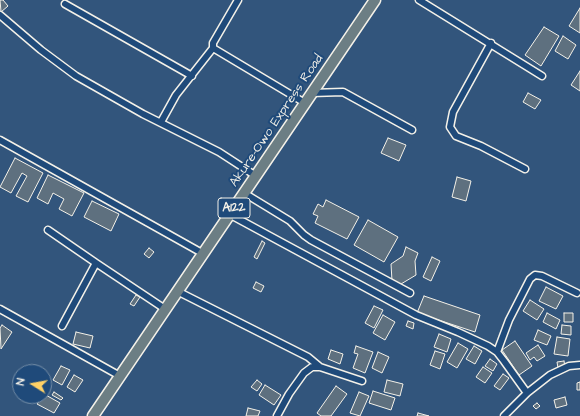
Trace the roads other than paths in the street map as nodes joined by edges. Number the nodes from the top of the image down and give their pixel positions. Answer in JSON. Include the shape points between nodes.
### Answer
{"nodes":[{"id":1,"x":238,"y":0,"type":"edge"},
{"id":2,"x":375,"y":0,"type":"edge"},
{"id":3,"x":419,"y":0,"type":"edge"},
{"id":4,"x":65,"y":4,"type":"dead end"},
{"id":5,"x":0,"y":15,"type":"edge"},
{"id":6,"x":491,"y":43,"type":"junction"},
{"id":7,"x":213,"y":48,"type":"junction"},
{"id":8,"x":192,"y":76,"type":"junction"},
{"id":9,"x":542,"y":76,"type":"dead end"},
{"id":10,"x":311,"y":93,"type":"junction"},
{"id":11,"x":305,"y":103,"type":"junction"},
{"id":12,"x":160,"y":122,"type":"junction"},
{"id":13,"x":412,"y":130,"type":"dead end"},
{"id":14,"x":0,"y":140,"type":"edge"},
{"id":15,"x":524,"y":169,"type":"dead end"},
{"id":16,"x":256,"y":176,"type":"junction"},
{"id":17,"x":244,"y":193,"type":"junction"},
{"id":18,"x":229,"y":214,"type":"junction"},
{"id":19,"x":48,"y":230,"type":"dead end"},
{"id":20,"x":202,"y":253,"type":"junction"},
{"id":21,"x":96,"y":263,"type":"junction"},
{"id":22,"x":177,"y":291,"type":"junction"},
{"id":23,"x":410,"y":293,"type":"dead end"},
{"id":24,"x":577,"y":293,"type":"dead end"},
{"id":25,"x":0,"y":309,"type":"edge"},
{"id":26,"x":165,"y":309,"type":"junction"},
{"id":27,"x":62,"y":326,"type":"dead end"},
{"id":28,"x":497,"y":352,"type":"junction"},
{"id":29,"x":580,"y":365,"type":"edge"},
{"id":30,"x":320,"y":367,"type":"junction"},
{"id":31,"x":120,"y":376,"type":"junction"},
{"id":32,"x":362,"y":381,"type":"dead end"},
{"id":33,"x":527,"y":393,"type":"junction"},
{"id":34,"x":93,"y":416,"type":"edge"},
{"id":35,"x":277,"y":416,"type":"edge"},
{"id":36,"x":504,"y":416,"type":"edge"}],
"edges":[{"from":1,"to":7,"type":"street","via":[[213,43]]},
{"from":2,"to":10,"type":"highway","name":"Akure-Owo Express Road","number":"A122"},
{"from":3,"to":6,"type":"street"},
{"from":4,"to":8,"type":"street"},
{"from":5,"to":12,"type":"street","via":[[76,76]]},
{"from":6,"to":9,"type":"street"},
{"from":6,"to":15,"type":"street","via":[[453,112],[450,127],[456,136]]},
{"from":7,"to":8,"type":"street"},
{"from":7,"to":11,"type":"street"},
{"from":8,"to":12,"type":"street","via":[[176,95]]},
{"from":10,"to":11,"type":"highway","name":"Akure-Owo Express Road","number":"A122"},
{"from":10,"to":13,"type":"street","via":[[343,92]]},
{"from":11,"to":16,"type":"highway","name":"Akure-Owo Express Road","number":"A122"},
{"from":12,"to":16,"type":"street","via":[[219,152]]},
{"from":14,"to":20,"type":"street"},
{"from":16,"to":17,"type":"highway","name":"Akure-Owo Express Road","number":"A122"},
{"from":17,"to":18,"type":"highway","name":"Akure-Owo Express Road","number":"A122"},
{"from":17,"to":23,"type":"street","via":[[290,221],[311,240]]},
{"from":18,"to":20,"type":"highway","name":"Akure-Owo Express Road","number":"A122"},
{"from":18,"to":28,"type":"street","via":[[416,316],[458,332]]},
{"from":19,"to":21,"type":"street"},
{"from":20,"to":22,"type":"highway","name":"Akure-Owo Express Road","number":"A122"},
{"from":21,"to":26,"type":"street"},
{"from":21,"to":27,"type":"street"},
{"from":22,"to":26,"type":"highway","name":"Akure-Owo Express Road","number":"A122"},
{"from":22,"to":30,"type":"street","via":[[308,357]]},
{"from":24,"to":28,"type":"street","via":[[535,275],[530,279],[509,320]]},
{"from":25,"to":31,"type":"street"},
{"from":26,"to":31,"type":"highway","name":"Akure-Owo Express Road","number":"A122"},
{"from":28,"to":33,"type":"street"},
{"from":29,"to":33,"type":"street","via":[[569,366],[550,375]]},
{"from":30,"to":32,"type":"street"},
{"from":30,"to":35,"type":"street","via":[[312,367],[304,373]]},
{"from":31,"to":34,"type":"highway","name":"Akure-Owo Express Road","number":"A122"},
{"from":33,"to":36,"type":"street"}]}
